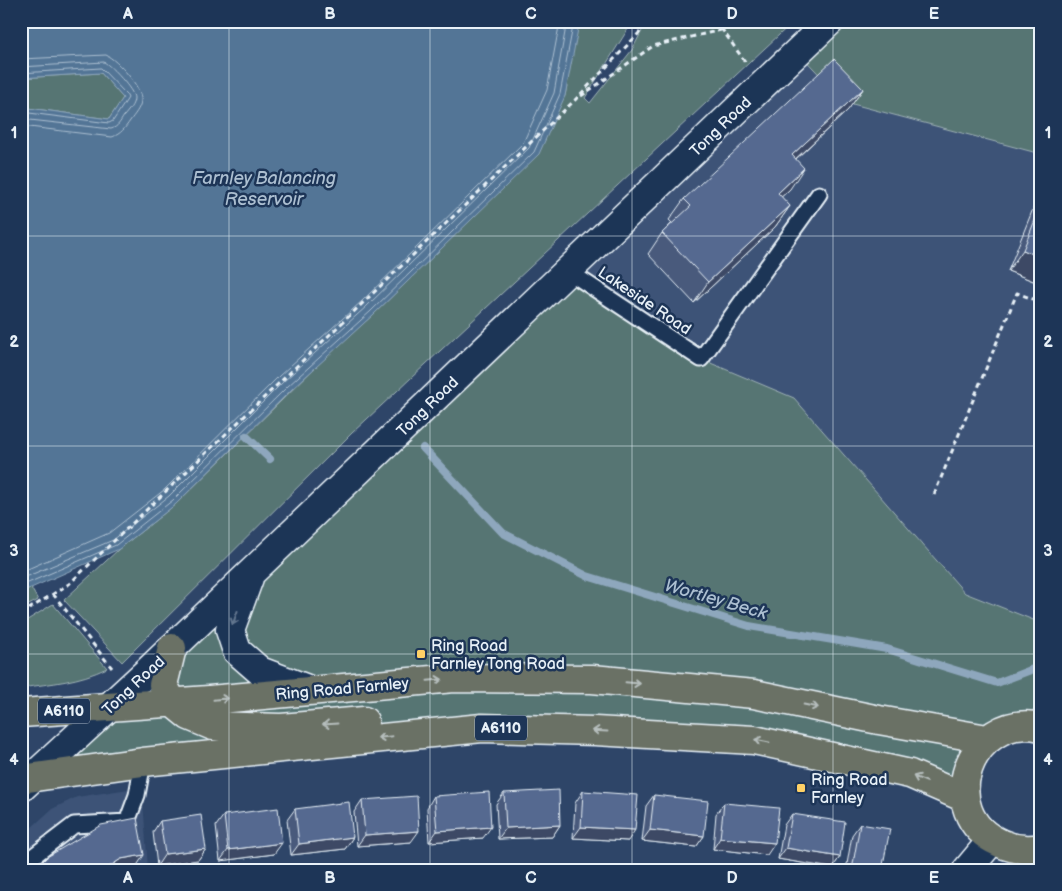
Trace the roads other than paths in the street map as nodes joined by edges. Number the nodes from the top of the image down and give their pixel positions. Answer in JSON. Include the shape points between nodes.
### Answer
{"nodes":[{"id":1,"x":830,"y":21,"type":"edge"},
{"id":2,"x":819,"y":194,"type":"dead end"},
{"id":3,"x":568,"y":271,"type":"junction"},
{"id":4,"x":252,"y":572,"type":"junction"},
{"id":5,"x":172,"y":648,"type":"junction"},
{"id":6,"x":310,"y":690,"type":"junction"},
{"id":7,"x":173,"y":703,"type":"junction"},
{"id":8,"x":108,"y":708,"type":"junction"},
{"id":9,"x":21,"y":713,"type":"edge"},
{"id":10,"x":1041,"y":727,"type":"edge"},
{"id":11,"x":482,"y":728,"type":"junction"},
{"id":12,"x":987,"y":739,"type":"junction"},
{"id":13,"x":143,"y":762,"type":"junction"},
{"id":14,"x":24,"y":781,"type":"edge"},
{"id":15,"x":965,"y":798,"type":"junction"},
{"id":16,"x":992,"y":840,"type":"junction"},
{"id":17,"x":1041,"y":848,"type":"edge"},
{"id":18,"x":21,"y":856,"type":"edge"},
{"id":19,"x":967,"y":870,"type":"edge"}],
"edges":[{"from":1,"to":3,"type":"street","name":"Tong Road"},
{"from":2,"to":3,"type":"lane","name":"Lakeside Road","via":[[701,359]]},
{"from":3,"to":4,"type":"street","name":"Tong Road"},
{"from":4,"to":5,"type":"street","name":"Tong Road"},
{"from":4,"to":6,"type":"street","one_way":true,"via":[[230,630],[237,651],[260,671]]},
{"from":5,"to":7,"type":"highway","via":[[164,685]]},
{"from":5,"to":8,"type":"street","name":"Tong Road"},
{"from":7,"to":6,"type":"highway","name":"Ring Road Farnley","number":"A6110","one_way":true},
{"from":6,"to":12,"type":"highway","name":"Ring Road Farnley","number":"A6110","one_way":true,"via":[[454,678],[592,679],[754,694]]},
{"from":7,"to":8,"type":"highway","name":"Ring Road Farnley","number":"A6110"},
{"from":11,"to":7,"type":"highway","number":"A6110","one_way":true,"via":[[426,716],[280,728],[213,726],[190,716]]},
{"from":8,"to":9,"type":"highway","name":"Ring Road Farnley","number":"A6110"},
{"from":8,"to":14,"type":"street","name":"Tong Road"},
{"from":10,"to":12,"type":"highway","via":[[1013,726]]},
{"from":11,"to":13,"type":"highway","number":"A6110","one_way":true},
{"from":15,"to":11,"type":"highway","number":"A6110","one_way":true,"via":[[910,774],[754,740]]},
{"from":12,"to":15,"type":"highway","via":[[968,764]]},
{"from":13,"to":14,"type":"highway","number":"A6110"},
{"from":13,"to":18,"type":"lane","via":[[137,796],[127,822],[74,826],[27,861]]},
{"from":15,"to":16,"type":"highway","via":[[979,829]]},
{"from":16,"to":17,"type":"highway","via":[[1011,848]]},
{"from":16,"to":19,"type":"street"}]}
